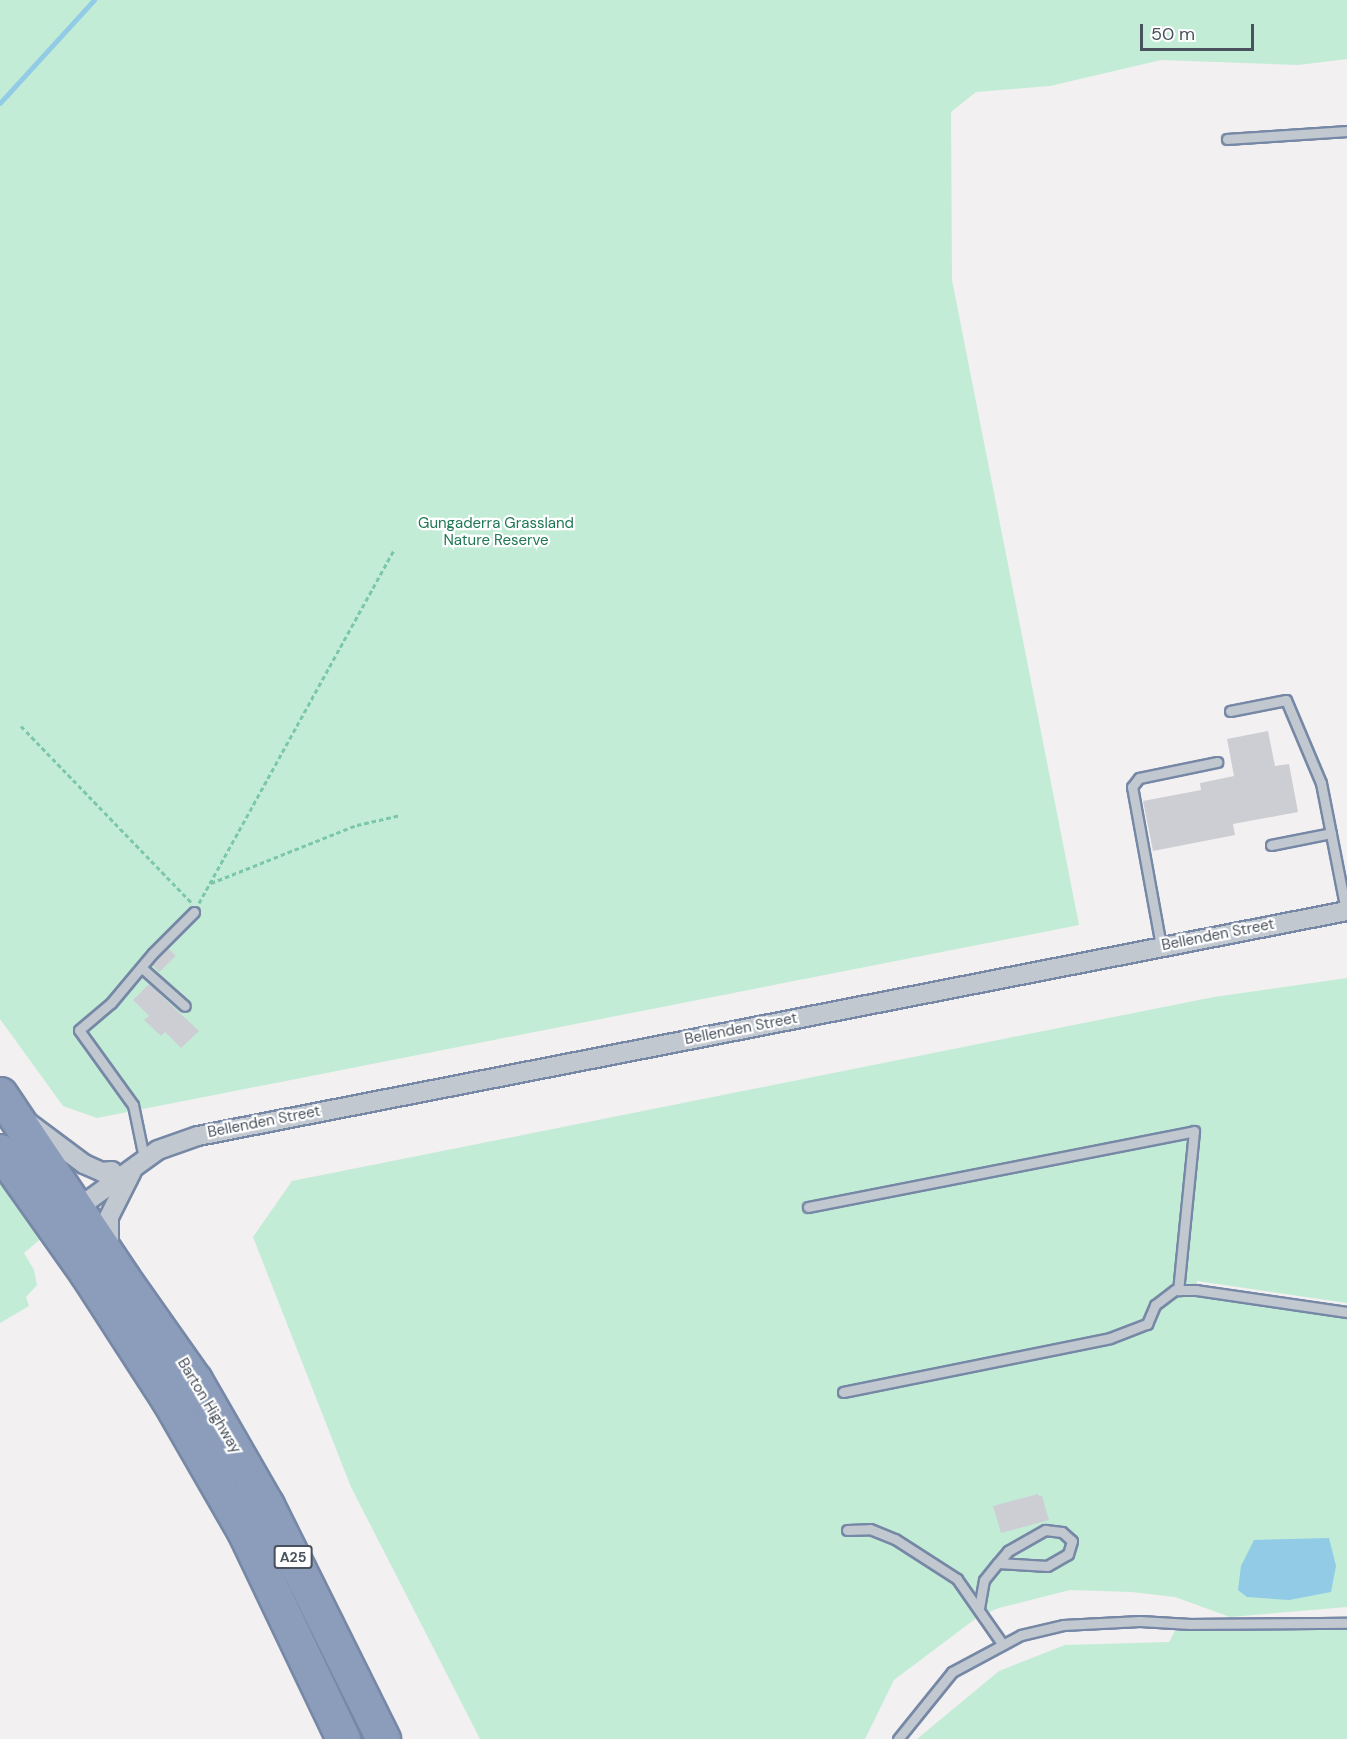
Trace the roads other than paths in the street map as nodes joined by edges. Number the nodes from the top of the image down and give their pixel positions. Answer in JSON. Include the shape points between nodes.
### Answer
{"nodes":[{"id":1,"x":1347,"y":131,"type":"edge"},
{"id":2,"x":1227,"y":139,"type":"dead end"},
{"id":3,"x":1230,"y":711,"type":"dead end"},
{"id":4,"x":1217,"y":762,"type":"dead end"},
{"id":5,"x":1331,"y":833,"type":"junction"},
{"id":6,"x":1271,"y":845,"type":"dead end"},
{"id":7,"x":1346,"y":911,"type":"edge"},
{"id":8,"x":194,"y":912,"type":"dead end"},
{"id":9,"x":1161,"y":946,"type":"junction"},
{"id":10,"x":142,"y":968,"type":"junction"},
{"id":11,"x":185,"y":1006,"type":"dead end"},
{"id":12,"x":4,"y":1100,"type":"edge"},
{"id":13,"x":0,"y":1151,"type":"edge"},
{"id":14,"x":140,"y":1161,"type":"junction"},
{"id":15,"x":112,"y":1171,"type":"junction"},
{"id":16,"x":24,"y":1185,"type":"junction"},
{"id":17,"x":73,"y":1203,"type":"junction"},
{"id":18,"x":808,"y":1207,"type":"dead end"},
{"id":19,"x":98,"y":1266,"type":"junction"},
{"id":20,"x":1178,"y":1290,"type":"junction"},
{"id":21,"x":1347,"y":1312,"type":"edge"},
{"id":22,"x":843,"y":1392,"type":"dead end"},
{"id":23,"x":847,"y":1530,"type":"dead end"},
{"id":24,"x":998,"y":1563,"type":"junction"},
{"id":25,"x":979,"y":1608,"type":"junction"},
{"id":26,"x":1347,"y":1623,"type":"edge"},
{"id":27,"x":1004,"y":1645,"type":"junction"},
{"id":28,"x":340,"y":1734,"type":"edge"},
{"id":29,"x":383,"y":1739,"type":"edge"},
{"id":30,"x":898,"y":1739,"type":"edge"}],
"edges":[{"from":1,"to":2,"type":"lane"},
{"from":3,"to":5,"type":"lane","via":[[1286,700],[1321,783]]},
{"from":4,"to":9,"type":"lane","via":[[1139,778],[1132,787]]},
{"from":5,"to":6,"type":"lane"},
{"from":5,"to":7,"type":"lane"},
{"from":7,"to":9,"type":"street","name":"Bellenden Street"},
{"from":8,"to":10,"type":"lane"},
{"from":9,"to":14,"type":"street","name":"Bellenden Street","via":[[198,1136]]},
{"from":10,"to":11,"type":"lane"},
{"from":10,"to":14,"type":"lane","via":[[111,1003],[79,1030],[133,1105]]},
{"from":12,"to":15,"type":"street","via":[[84,1164],[102,1172]]},
{"from":12,"to":17,"type":"highway"},
{"from":13,"to":16,"type":"highway","name":"Barton Highway","number":"A25"},
{"from":14,"to":15,"type":"street","name":"Bellenden Street"},
{"from":14,"to":17,"type":"street","name":"Bellenden Street","via":[[89,1200]]},
{"from":14,"to":19,"type":"street","via":[[109,1217]]},
{"from":15,"to":17,"type":"street","name":"Bellenden Street","via":[[81,1190]]},
{"from":16,"to":17,"type":"highway"},
{"from":16,"to":19,"type":"highway","name":"Barton Highway","number":"A25"},
{"from":17,"to":19,"type":"highway","via":[[70,1227]]},
{"from":18,"to":20,"type":"lane","via":[[1194,1131]]},
{"from":19,"to":28,"type":"highway","name":"Barton Highway","number":"A25","via":[[244,1531]]},
{"from":19,"to":29,"type":"highway","name":"Barton Highway","number":"A25","via":[[195,1380],[267,1505]]},
{"from":20,"to":21,"type":"lane"},
{"from":20,"to":22,"type":"lane","via":[[1155,1305],[1147,1323],[1110,1338]]},
{"from":23,"to":25,"type":"lane","via":[[870,1529],[929,1558],[957,1580]]},
{"from":24,"to":24,"type":"lane","via":[[1008,1551],[1045,1530],[1062,1532],[1072,1541],[1068,1554],[1047,1566]]},
{"from":24,"to":25,"type":"lane","via":[[984,1581]]},
{"from":25,"to":27,"type":"lane"},
{"from":26,"to":27,"type":"lane","via":[[1140,1621],[1062,1625],[1021,1635]]},
{"from":27,"to":30,"type":"lane","via":[[952,1672]]}]}
